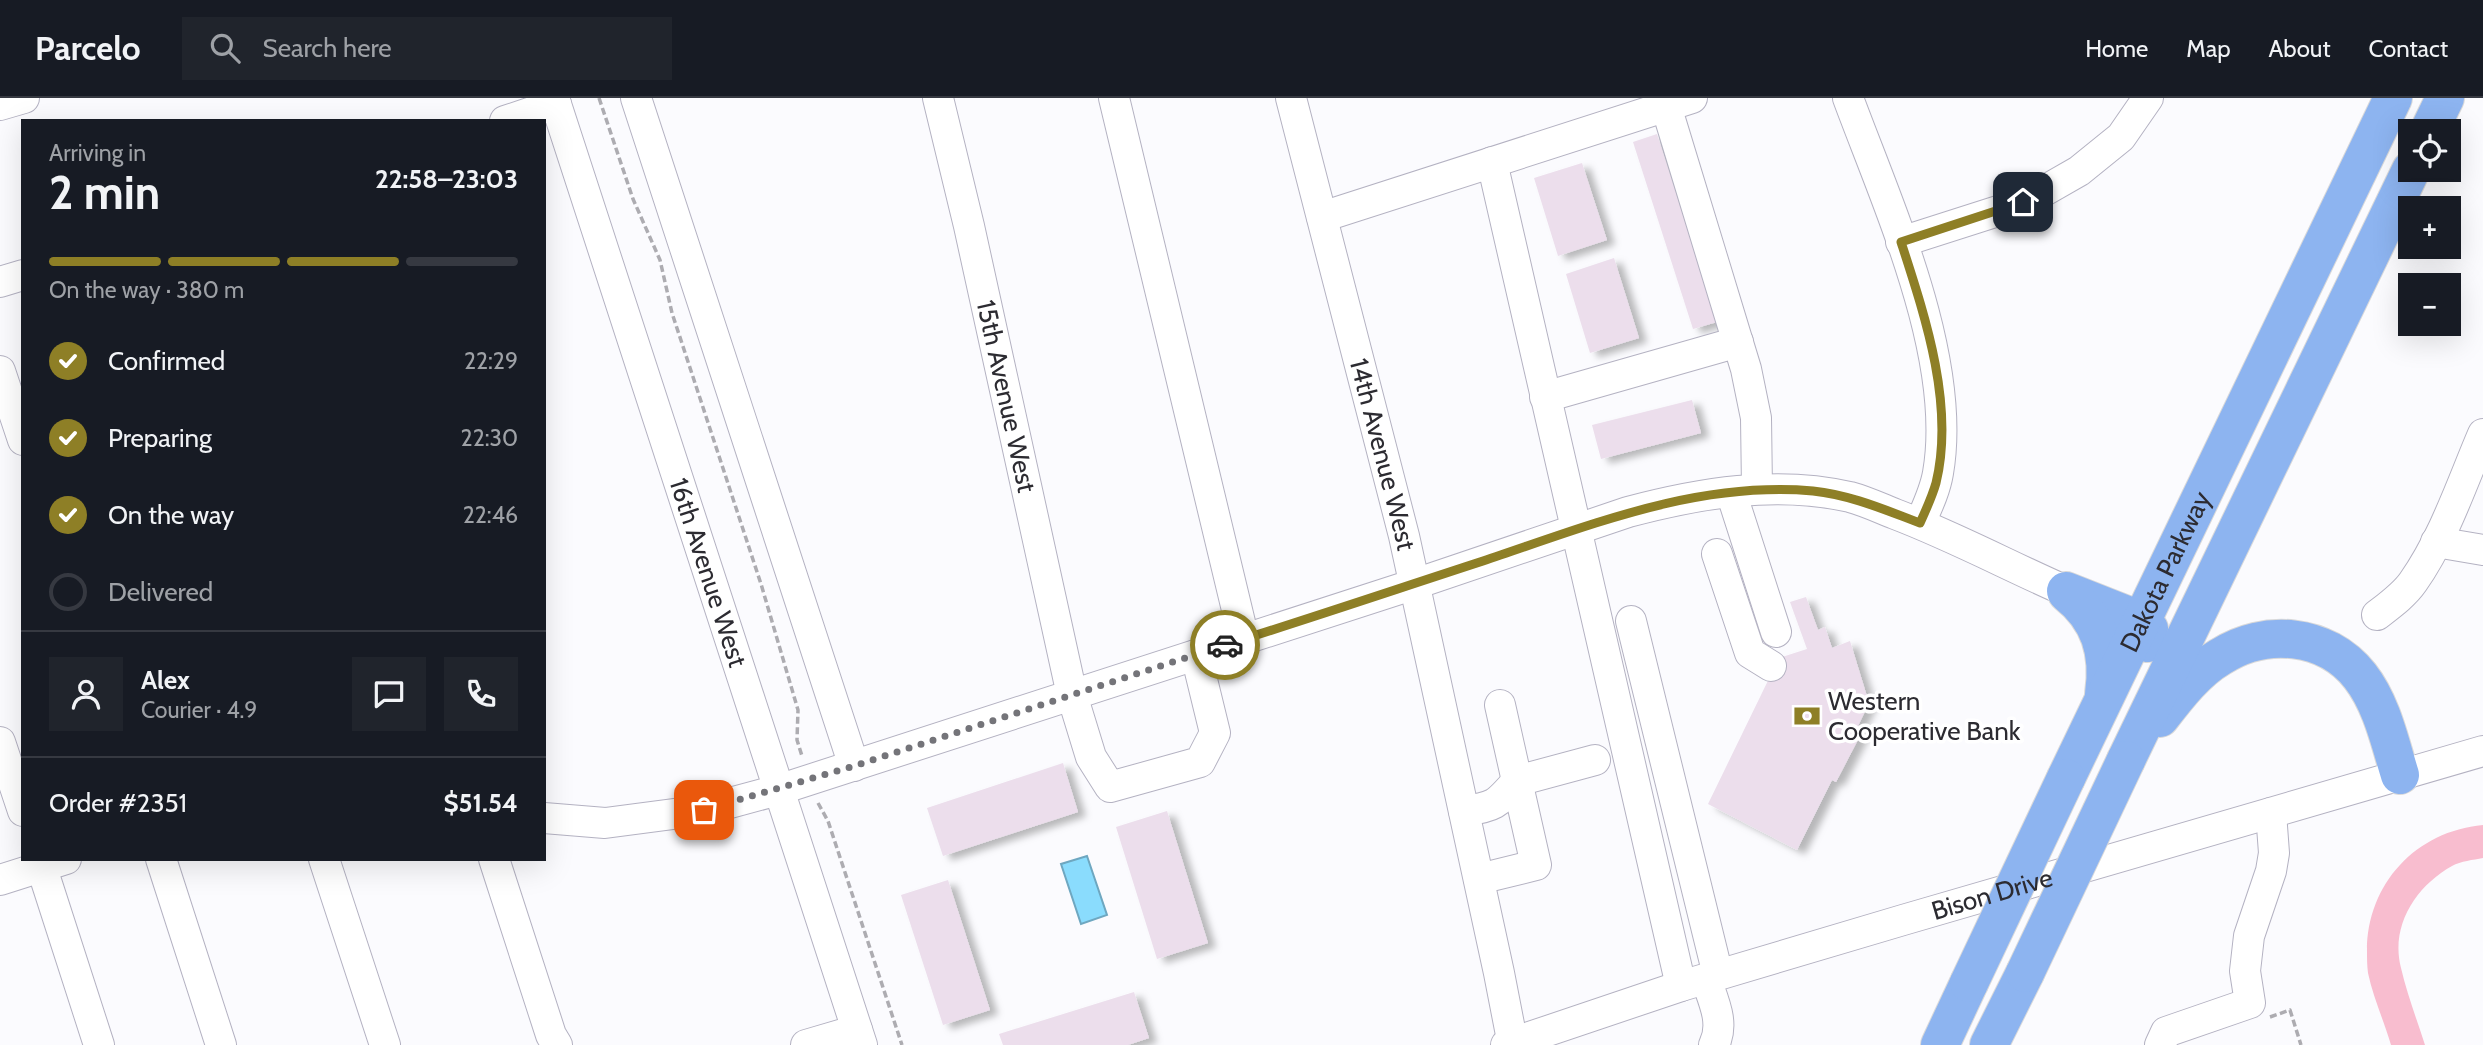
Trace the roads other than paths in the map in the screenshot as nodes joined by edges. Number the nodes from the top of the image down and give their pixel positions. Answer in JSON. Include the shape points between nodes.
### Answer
{"nodes":[{"id":1,"x":23,"y":98,"type":"edge"},
{"id":2,"x":636,"y":98,"type":"edge"},
{"id":3,"x":938,"y":98,"type":"edge"},
{"id":4,"x":1114,"y":98,"type":"edge"},
{"id":5,"x":1848,"y":98,"type":"edge"},
{"id":6,"x":2148,"y":98,"type":"edge"},
{"id":7,"x":2393,"y":98,"type":"edge"},
{"id":8,"x":2445,"y":98,"type":"edge"},
{"id":9,"x":555,"y":101,"type":"edge"},
{"id":10,"x":1679,"y":102,"type":"edge"},
{"id":11,"x":0,"y":105,"type":"edge"},
{"id":12,"x":1293,"y":106,"type":"edge"},
{"id":13,"x":510,"y":119,"type":"edge"},
{"id":14,"x":2435,"y":119,"type":"edge"},
{"id":15,"x":1492,"y":162,"type":"junction"},
{"id":16,"x":2405,"y":182,"type":"edge"},
{"id":17,"x":1322,"y":217,"type":"junction"},
{"id":18,"x":1901,"y":242,"type":"junction"},
{"id":19,"x":21,"y":276,"type":"edge"},
{"id":20,"x":0,"y":282,"type":"edge"},
{"id":21,"x":1738,"y":342,"type":"junction"},
{"id":22,"x":0,"y":371,"type":"edge"},
{"id":23,"x":1545,"y":397,"type":"junction"},
{"id":24,"x":21,"y":434,"type":"edge"},
{"id":25,"x":2483,"y":434,"type":"edge"},
{"id":26,"x":1744,"y":490,"type":"junction"},
{"id":27,"x":1920,"y":523,"type":"junction"},
{"id":28,"x":1575,"y":530,"type":"junction"},
{"id":29,"x":2436,"y":542,"type":"junction"},
{"id":30,"x":2178,"y":548,"type":"junction"},
{"id":31,"x":2483,"y":550,"type":"edge"},
{"id":32,"x":1717,"y":554,"type":"dead end"},
{"id":33,"x":1415,"y":584,"type":"junction"},
{"id":34,"x":2066,"y":592,"type":"junction"},
{"id":35,"x":2377,"y":615,"type":"dead end"},
{"id":36,"x":1631,"y":621,"type":"dead end"},
{"id":37,"x":2142,"y":621,"type":"junction"},
{"id":38,"x":1776,"y":632,"type":"dead end"},
{"id":39,"x":1244,"y":639,"type":"junction"},
{"id":40,"x":1196,"y":655,"type":"junction"},
{"id":41,"x":1771,"y":666,"type":"dead end"},
{"id":42,"x":1072,"y":695,"type":"junction"},
{"id":43,"x":2103,"y":704,"type":"junction"},
{"id":44,"x":1500,"y":705,"type":"dead end"},
{"id":45,"x":0,"y":742,"type":"edge"},
{"id":46,"x":2483,"y":751,"type":"edge"},
{"id":47,"x":1595,"y":760,"type":"dead end"},
{"id":48,"x":2126,"y":760,"type":"junction"},
{"id":49,"x":854,"y":766,"type":"junction"},
{"id":50,"x":2400,"y":775,"type":"junction"},
{"id":51,"x":1517,"y":781,"type":"junction"},
{"id":52,"x":2073,"y":785,"type":"junction"},
{"id":53,"x":778,"y":789,"type":"junction"},
{"id":54,"x":21,"y":805,"type":"edge"},
{"id":55,"x":1464,"y":811,"type":"junction"},
{"id":56,"x":2271,"y":813,"type":"junction"},
{"id":57,"x":546,"y":818,"type":"edge"},
{"id":58,"x":162,"y":861,"type":"edge"},
{"id":59,"x":325,"y":861,"type":"edge"},
{"id":60,"x":495,"y":861,"type":"edge"},
{"id":61,"x":49,"y":862,"type":"edge"},
{"id":62,"x":1479,"y":879,"type":"junction"},
{"id":63,"x":0,"y":880,"type":"edge"},
{"id":64,"x":2040,"y":880,"type":"junction"},
{"id":65,"x":1702,"y":980,"type":"junction"},
{"id":66,"x":1979,"y":987,"type":"junction"},
{"id":67,"x":860,"y":1037,"type":"edge"},
{"id":68,"x":1510,"y":1044,"type":"edge"},
{"id":69,"x":99,"y":1045,"type":"edge"},
{"id":70,"x":220,"y":1045,"type":"edge"},
{"id":71,"x":384,"y":1045,"type":"edge"},
{"id":72,"x":557,"y":1045,"type":"edge"},
{"id":73,"x":806,"y":1045,"type":"edge"},
{"id":74,"x":1714,"y":1045,"type":"edge"},
{"id":75,"x":1940,"y":1045,"type":"edge"},
{"id":76,"x":1964,"y":1045,"type":"edge"},
{"id":77,"x":1989,"y":1045,"type":"edge"},
{"id":78,"x":2160,"y":1045,"type":"edge"}],
"edges":[{"from":1,"to":11,"type":"street"},
{"from":2,"to":49,"type":"street"},
{"from":3,"to":42,"type":"street","name":"15th Avenue West"},
{"from":4,"to":39,"type":"street"},
{"from":5,"to":18,"type":"street"},
{"from":6,"to":18,"type":"street","via":[[2121,137],[2078,171],[2023,202]]},
{"from":7,"to":30,"type":"highway","name":"Dakota Parkway"},
{"from":8,"to":14,"type":"highway"},
{"from":9,"to":13,"type":"street"},
{"from":9,"to":53,"type":"street","name":"16th Avenue West"},
{"from":10,"to":15,"type":"street"},
{"from":10,"to":21,"type":"street"},
{"from":12,"to":17,"type":"street","name":"14th Avenue West"},
{"from":15,"to":17,"type":"street"},
{"from":15,"to":23,"type":"street"},
{"from":16,"to":48,"type":"highway","name":"Dakota Parkway"},
{"from":17,"to":33,"type":"street","name":"14th Avenue West"},
{"from":18,"to":27,"type":"street","via":[[1928,331],[1939,388],[1938,470]]},
{"from":19,"to":20,"type":"street"},
{"from":21,"to":23,"type":"street"},
{"from":21,"to":26,"type":"street","via":[[1756,418]]},
{"from":22,"to":24,"type":"street"},
{"from":23,"to":28,"type":"street"},
{"from":25,"to":29,"type":"street"},
{"from":26,"to":27,"type":"street","via":[[1817,491],[1852,498]]},
{"from":26,"to":28,"type":"street","via":[[1665,502]]},
{"from":26,"to":38,"type":"street"},
{"from":27,"to":34,"type":"street"},
{"from":28,"to":33,"type":"street"},
{"from":28,"to":65,"type":"street"},
{"from":29,"to":31,"type":"street"},
{"from":29,"to":35,"type":"street","via":[[2412,584]]},
{"from":30,"to":34,"type":"highway","via":[[2148,576],[2104,589]]},
{"from":30,"to":37,"type":"highway","name":"Dakota Parkway"},
{"from":32,"to":41,"type":"street","via":[[1749,653]]},
{"from":33,"to":39,"type":"street"},
{"from":33,"to":55,"type":"street","name":"14th Avenue West"},
{"from":34,"to":37,"type":"highway"},
{"from":34,"to":43,"type":"highway","via":[[2085,609],[2099,631],[2106,660]]},
{"from":36,"to":65,"type":"street"},
{"from":37,"to":43,"type":"highway","name":"Dakota Parkway"},
{"from":37,"to":52,"type":"highway","via":[[2149,629],[2141,660]]},
{"from":39,"to":40,"type":"street"},
{"from":40,"to":42,"type":"street"},
{"from":40,"to":42,"type":"street","name":"15th Avenue West","via":[[1215,733],[1200,762],[1110,787],[1091,757]]},
{"from":42,"to":49,"type":"street"},
{"from":43,"to":52,"type":"highway","name":"Dakota Parkway"},
{"from":44,"to":51,"type":"street"},
{"from":45,"to":54,"type":"street"},
{"from":46,"to":50,"type":"street","name":"Bison Drive"},
{"from":47,"to":51,"type":"street"},
{"from":48,"to":50,"type":"highway","via":[[2177,697],[2219,657],[2242,645],[2281,637],[2325,648],[2361,676],[2383,721]]},
{"from":48,"to":77,"type":"highway","name":"Dakota Parkway","bridge":true},
{"from":49,"to":53,"type":"street"},
{"from":50,"to":56,"type":"street","name":"Bison Drive"},
{"from":51,"to":55,"type":"street","via":[[1489,808]]},
{"from":51,"to":62,"type":"street","via":[[1536,865]]},
{"from":52,"to":64,"type":"highway"},
{"from":52,"to":66,"type":"highway","name":"Dakota Parkway","bridge":true},
{"from":53,"to":57,"type":"street","via":[[704,810],[605,823]]},
{"from":53,"to":67,"type":"street","name":"16th Avenue West"},
{"from":55,"to":62,"type":"street","name":"14th Avenue West"},
{"from":56,"to":64,"type":"street","name":"Bison Drive"},
{"from":56,"to":78,"type":"street","via":[[2274,853],[2249,936],[2245,971],[2250,1003],[2166,1032]]},
{"from":58,"to":70,"type":"street"},
{"from":59,"to":71,"type":"street"},
{"from":60,"to":72,"type":"street"},
{"from":61,"to":63,"type":"street"},
{"from":61,"to":69,"type":"street"},
{"from":62,"to":68,"type":"street","name":"14th Avenue West"},
{"from":64,"to":65,"type":"street","name":"Bison Drive"},
{"from":64,"to":66,"type":"highway"},
{"from":65,"to":68,"type":"street","name":"Bison Drive"},
{"from":65,"to":74,"type":"street","via":[[1719,1017]]},
{"from":66,"to":75,"type":"highway","name":"Dakota Parkway"},
{"from":66,"to":76,"type":"highway"},
{"from":67,"to":73,"type":"street"}]}
